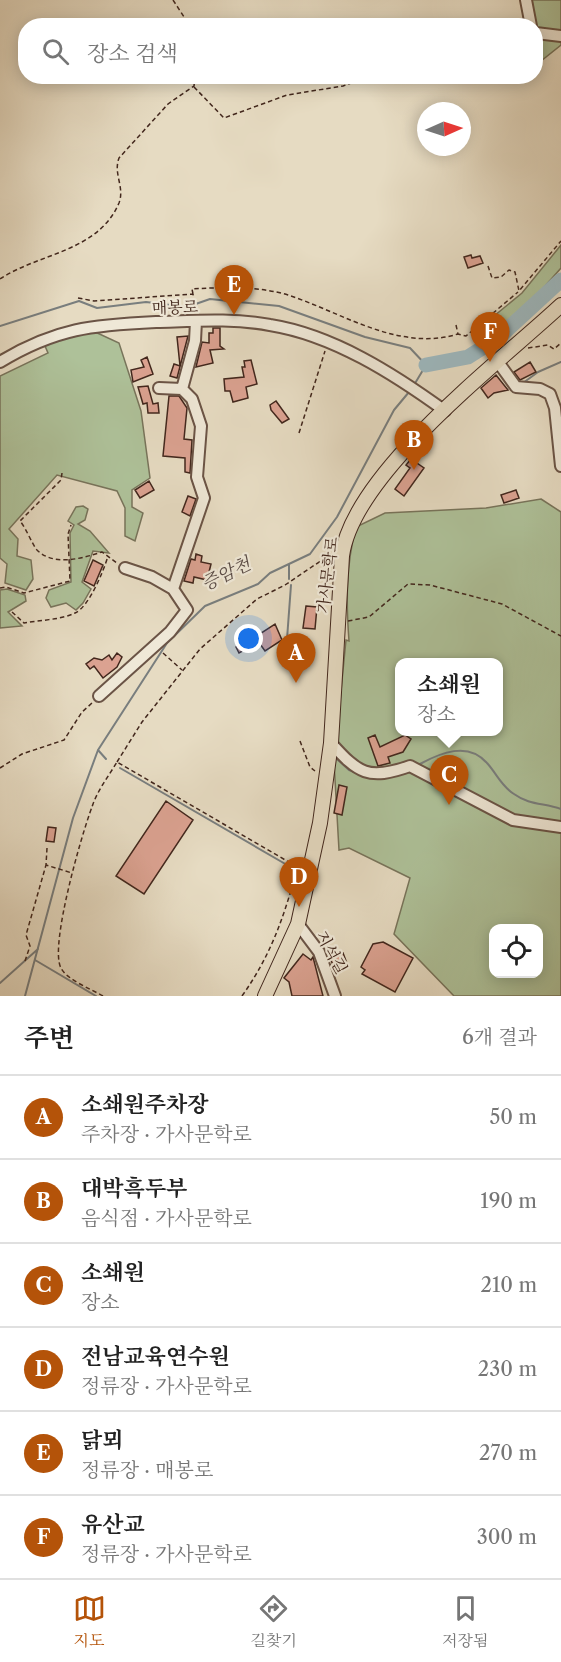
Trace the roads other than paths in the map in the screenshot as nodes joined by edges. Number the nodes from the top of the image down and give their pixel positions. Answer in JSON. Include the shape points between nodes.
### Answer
{"nodes":[{"id":1,"x":526,"y":0,"type":"edge"},
{"id":2,"x":529,"y":18,"type":"edge"},
{"id":3,"x":543,"y":34,"type":"edge"},
{"id":4,"x":561,"y":36,"type":"edge"},
{"id":5,"x":561,"y":305,"type":"edge"},
{"id":6,"x":196,"y":318,"type":"junction"},
{"id":7,"x":0,"y":362,"type":"edge"},
{"id":8,"x":498,"y":362,"type":"junction"},
{"id":9,"x":159,"y":388,"type":"dead end"},
{"id":10,"x":182,"y":389,"type":"junction"},
{"id":11,"x":445,"y":411,"type":"junction"},
{"id":12,"x":561,"y":466,"type":"edge"},
{"id":13,"x":125,"y":568,"type":"road end"},
{"id":14,"x":173,"y":589,"type":"junction"},
{"id":15,"x":99,"y":696,"type":"road end"},
{"id":16,"x":331,"y":742,"type":"junction"},
{"id":17,"x":561,"y":827,"type":"edge"},
{"id":18,"x":298,"y":924,"type":"junction"},
{"id":19,"x":265,"y":996,"type":"edge"},
{"id":20,"x":336,"y":996,"type":"edge"}],
"edges":[{"from":1,"to":2,"type":"street"},
{"from":3,"to":4,"type":"street"},
{"from":5,"to":8,"type":"main road","name":"가사문학로"},
{"from":6,"to":7,"type":"street","name":"매봉로","via":[[81,328],[39,340]]},
{"from":6,"to":10,"type":"street","via":[[193,352]]},
{"from":6,"to":11,"type":"street","name":"매봉로","via":[[272,325],[328,342],[397,379]]},
{"from":8,"to":11,"type":"main road","name":"가사문학로"},
{"from":8,"to":12,"type":"street","via":[[516,387],[550,394]]},
{"from":9,"to":10,"type":"street"},
{"from":10,"to":14,"type":"street","via":[[192,399],[201,426],[197,477],[204,498]]},
{"from":11,"to":16,"type":"main road","name":"가사문학로","via":[[385,472],[359,510],[344,545]]},
{"from":13,"to":14,"type":"street"},
{"from":14,"to":15,"type":"street","via":[[187,610],[170,632]]},
{"from":16,"to":17,"type":"street","via":[[353,767],[365,772],[410,766],[513,820]]},
{"from":16,"to":18,"type":"main road","name":"가사문학로","via":[[304,870]]},
{"from":18,"to":19,"type":"main road","name":"가사문학로"},
{"from":18,"to":20,"type":"street","name":"지석길","via":[[319,952]]}]}
